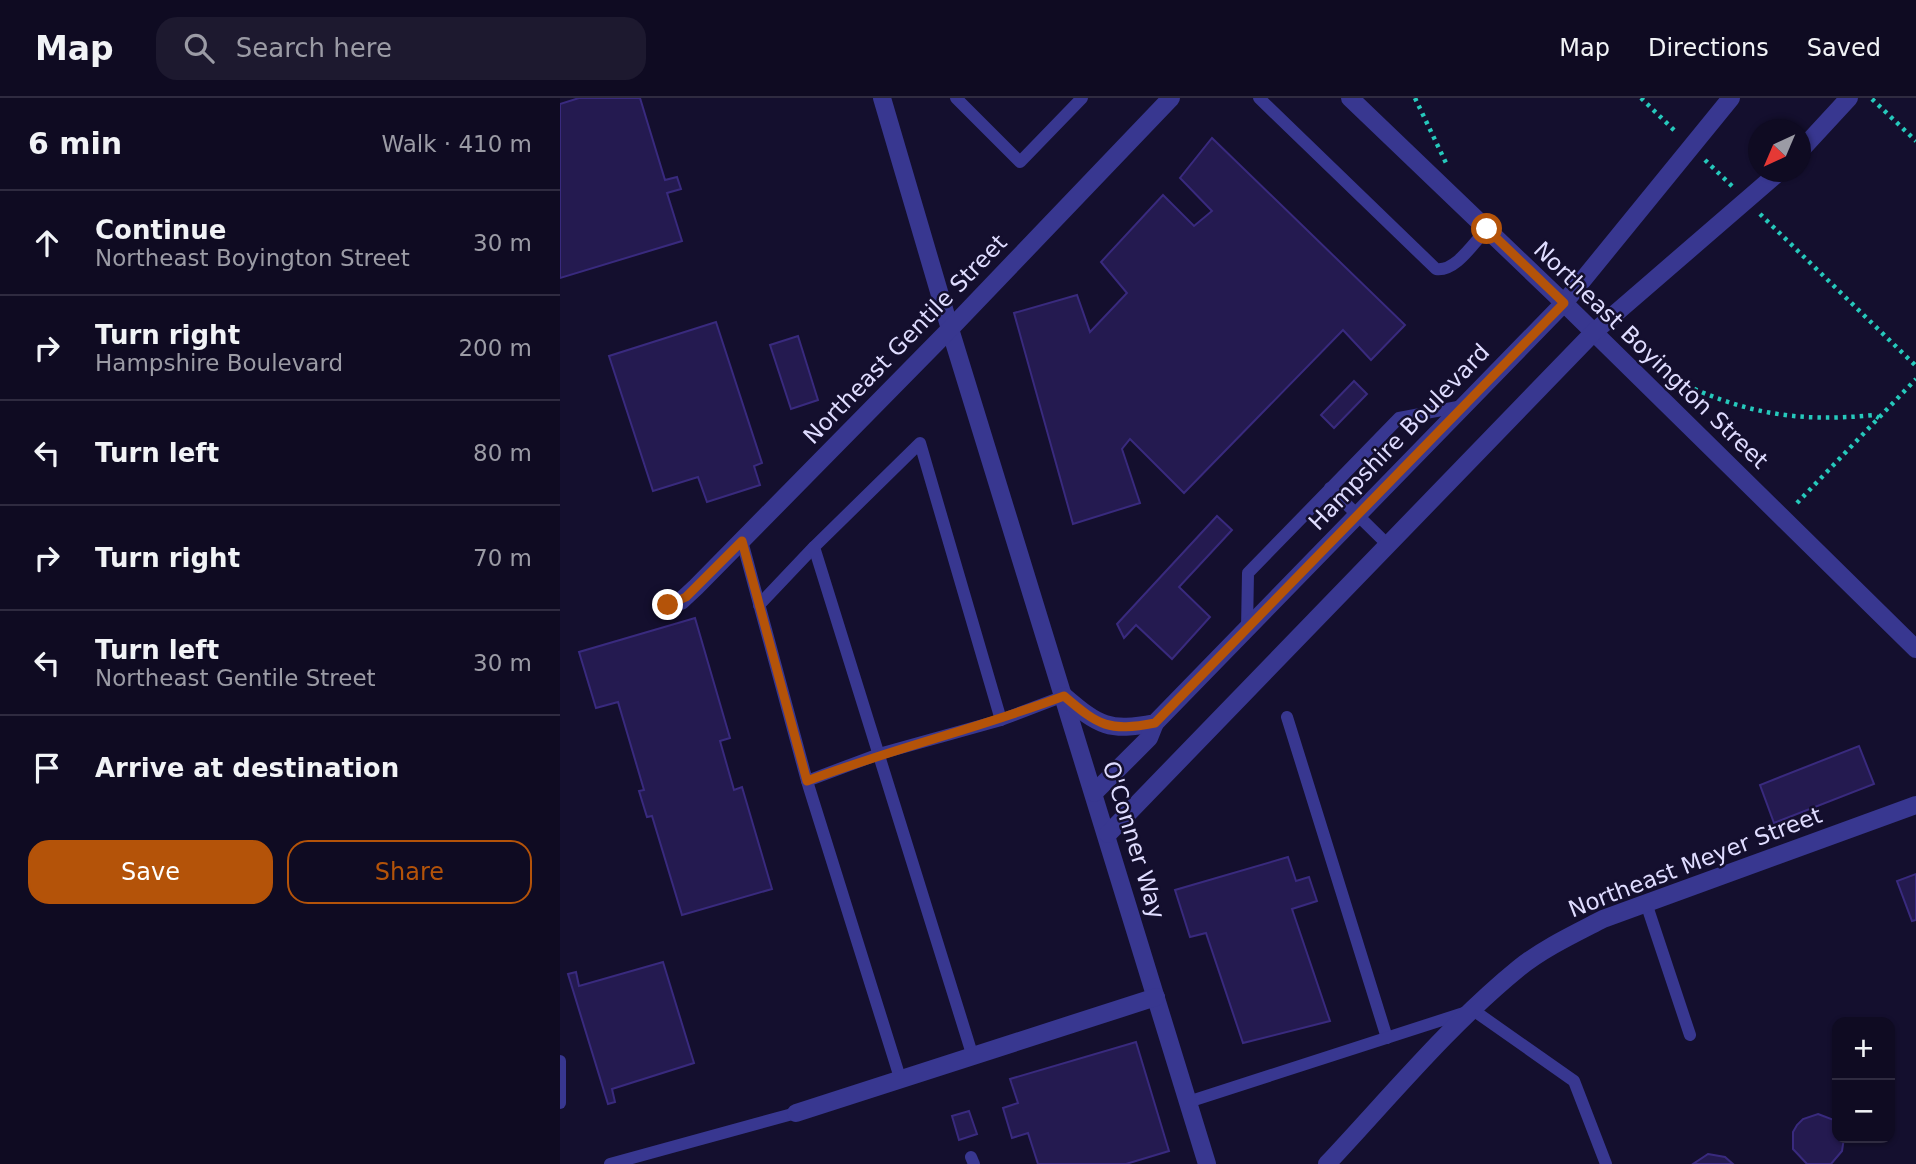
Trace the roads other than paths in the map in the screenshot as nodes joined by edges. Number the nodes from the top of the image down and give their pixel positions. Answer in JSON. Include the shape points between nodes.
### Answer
{"nodes":[{"id":1,"x":882,"y":98,"type":"edge"},
{"id":2,"x":956,"y":98,"type":"edge"},
{"id":3,"x":1082,"y":98,"type":"edge"},
{"id":4,"x":1171,"y":98,"type":"edge"},
{"id":5,"x":1259,"y":98,"type":"edge"},
{"id":6,"x":1350,"y":98,"type":"edge"},
{"id":7,"x":1731,"y":98,"type":"edge"},
{"id":8,"x":1849,"y":98,"type":"edge"},
{"id":9,"x":1811,"y":140,"type":"edge"},
{"id":10,"x":1767,"y":182,"type":"edge"},
{"id":11,"x":1487,"y":229,"type":"junction"},
{"id":12,"x":1564,"y":303,"type":"junction"},
{"id":13,"x":950,"y":330,"type":"junction"},
{"id":14,"x":1594,"y":332,"type":"junction"},
{"id":15,"x":1463,"y":406,"type":"junction"},
{"id":16,"x":1330,"y":488,"type":"junction"},
{"id":17,"x":1357,"y":515,"type":"junction"},
{"id":18,"x":742,"y":541,"type":"junction"},
{"id":19,"x":1388,"y":545,"type":"junction"},
{"id":20,"x":814,"y":547,"type":"junction"},
{"id":21,"x":668,"y":605,"type":"dead end"},
{"id":22,"x":759,"y":606,"type":"junction"},
{"id":23,"x":1247,"y":628,"type":"junction"},
{"id":24,"x":1916,"y":649,"type":"edge"},
{"id":25,"x":1064,"y":696,"type":"junction"},
{"id":26,"x":1287,"y":717,"type":"dead end"},
{"id":27,"x":1001,"y":720,"type":"junction"},
{"id":28,"x":1155,"y":723,"type":"junction"},
{"id":29,"x":878,"y":754,"type":"junction"},
{"id":30,"x":807,"y":781,"type":"junction"},
{"id":31,"x":1094,"y":793,"type":"junction"},
{"id":32,"x":1916,"y":805,"type":"edge"},
{"id":33,"x":1108,"y":834,"type":"junction"},
{"id":34,"x":1646,"y":904,"type":"junction"},
{"id":35,"x":1156,"y":997,"type":"junction"},
{"id":36,"x":1473,"y":1010,"type":"junction"},
{"id":37,"x":1690,"y":1035,"type":"dead end"},
{"id":38,"x":1387,"y":1038,"type":"junction"},
{"id":39,"x":973,"y":1057,"type":"junction"},
{"id":40,"x":560,"y":1061,"type":"edge"},
{"id":41,"x":901,"y":1081,"type":"junction"},
{"id":42,"x":1188,"y":1102,"type":"junction"},
{"id":43,"x":560,"y":1103,"type":"edge"},
{"id":44,"x":796,"y":1113,"type":"joint"},
{"id":45,"x":610,"y":1164,"type":"edge"},
{"id":46,"x":1207,"y":1164,"type":"edge"},
{"id":47,"x":1327,"y":1164,"type":"edge"},
{"id":48,"x":1606,"y":1164,"type":"edge"}],
"edges":[{"from":1,"to":13,"type":"street","name":"O'Conner Way"},
{"from":2,"to":3,"type":"lane","via":[[1020,162]]},
{"from":4,"to":13,"type":"street","name":"Northeast Gentile Street"},
{"from":5,"to":11,"type":"lane","via":[[1436,269],[1452,265]]},
{"from":6,"to":11,"type":"street","name":"Northeast Boyington Street"},
{"from":7,"to":12,"type":"street","name":"Hampshire Boulevard"},
{"from":8,"to":9,"type":"street"},
{"from":10,"to":14,"type":"street"},
{"from":11,"to":12,"type":"street","name":"Northeast Boyington Street"},
{"from":12,"to":14,"type":"street","name":"Northeast Boyington Street"},
{"from":12,"to":15,"type":"street","name":"Hampshire Boulevard"},
{"from":13,"to":18,"type":"street","name":"Northeast Gentile Street"},
{"from":13,"to":25,"type":"street","name":"O'Conner Way"},
{"from":14,"to":19,"type":"street"},
{"from":14,"to":24,"type":"street","name":"Northeast Boyington Street"},
{"from":15,"to":16,"type":"lane","via":[[1399,418]]},
{"from":15,"to":17,"type":"street","name":"Hampshire Boulevard"},
{"from":16,"to":17,"type":"lane"},
{"from":16,"to":23,"type":"lane","via":[[1248,573]]},
{"from":17,"to":19,"type":"lane"},
{"from":17,"to":23,"type":"street","name":"Hampshire Boulevard"},
{"from":18,"to":21,"type":"street","name":"Northeast Gentile Street","via":[[686,597]]},
{"from":18,"to":22,"type":"lane"},
{"from":19,"to":33,"type":"street"},
{"from":20,"to":22,"type":"lane"},
{"from":20,"to":27,"type":"lane","via":[[920,443]]},
{"from":20,"to":29,"type":"lane"},
{"from":22,"to":30,"type":"lane"},
{"from":23,"to":28,"type":"street","name":"Hampshire Boulevard"},
{"from":25,"to":27,"type":"lane"},
{"from":25,"to":28,"type":"street","via":[[1087,716],[1113,728]]},
{"from":25,"to":31,"type":"street","name":"O'Conner Way"},
{"from":26,"to":38,"type":"lane"},
{"from":27,"to":29,"type":"lane"},
{"from":28,"to":31,"type":"street","name":"Hampshire Boulevard","via":[[1149,738]]},
{"from":29,"to":30,"type":"lane"},
{"from":29,"to":39,"type":"lane"},
{"from":30,"to":41,"type":"lane"},
{"from":31,"to":33,"type":"street","name":"O'Conner Way"},
{"from":32,"to":34,"type":"street","name":"Northeast Meyer Street"},
{"from":33,"to":35,"type":"street","name":"O'Conner Way"},
{"from":34,"to":36,"type":"street","name":"Northeast Meyer Street","via":[[1563,939],[1520,967]]},
{"from":34,"to":37,"type":"lane"},
{"from":35,"to":39,"type":"street"},
{"from":35,"to":42,"type":"street","name":"O'Conner Way"},
{"from":36,"to":38,"type":"lane"},
{"from":36,"to":47,"type":"street","name":"Northeast Meyer Street"},
{"from":36,"to":48,"type":"lane","via":[[1574,1081]]},
{"from":38,"to":42,"type":"lane"},
{"from":39,"to":41,"type":"street"},
{"from":40,"to":43,"type":"lane"},
{"from":41,"to":44,"type":"street"},
{"from":42,"to":46,"type":"street","name":"O'Conner Way"},
{"from":44,"to":45,"type":"lane"}]}
